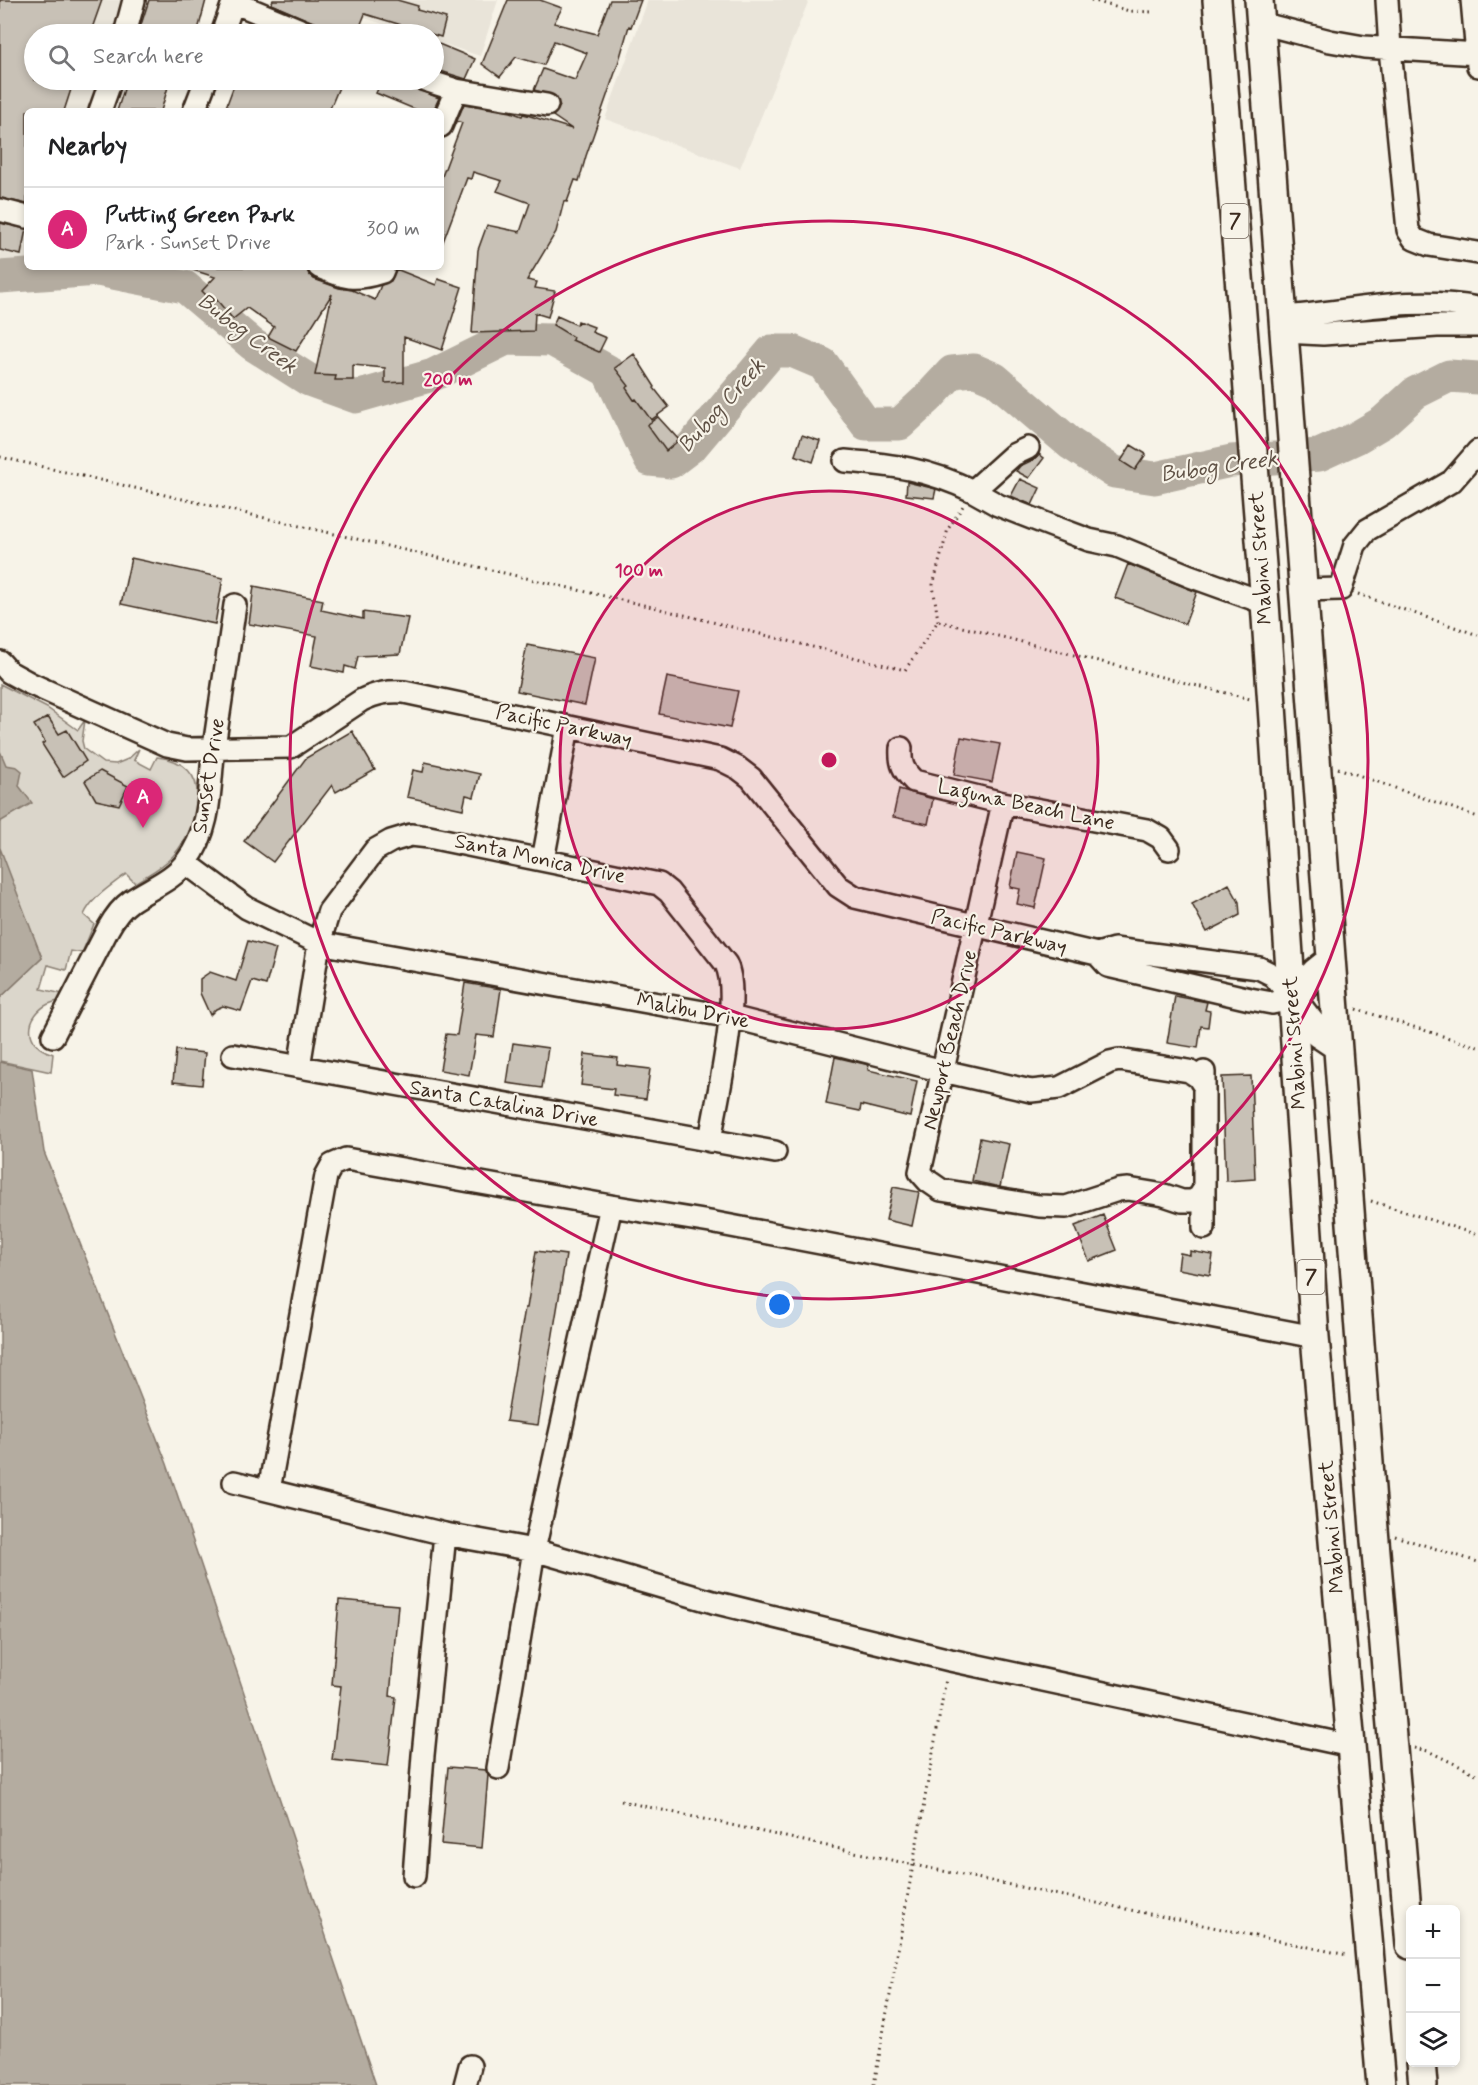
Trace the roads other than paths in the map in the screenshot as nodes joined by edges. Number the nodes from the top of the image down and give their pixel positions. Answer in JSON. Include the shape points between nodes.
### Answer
{"nodes":[{"id":1,"x":134,"y":0,"type":"edge"},
{"id":2,"x":1217,"y":0,"type":"edge"},
{"id":3,"x":1387,"y":0,"type":"edge"},
{"id":4,"x":1472,"y":0,"type":"edge"},
{"id":5,"x":234,"y":1,"type":"edge"},
{"id":6,"x":1259,"y":12,"type":"edge"},
{"id":7,"x":128,"y":24,"type":"edge"},
{"id":8,"x":226,"y":24,"type":"edge"},
{"id":9,"x":287,"y":24,"type":"edge"},
{"id":10,"x":1390,"y":49,"type":"junction"},
{"id":11,"x":1478,"y":58,"type":"edge"},
{"id":12,"x":444,"y":86,"type":"edge"},
{"id":13,"x":107,"y":90,"type":"edge"},
{"id":14,"x":202,"y":90,"type":"edge"},
{"id":15,"x":456,"y":90,"type":"junction"},
{"id":16,"x":547,"y":105,"type":"dead end"},
{"id":17,"x":101,"y":108,"type":"edge"},
{"id":18,"x":196,"y":108,"type":"edge"},
{"id":19,"x":444,"y":119,"type":"edge"},
{"id":20,"x":0,"y":210,"type":"edge"},
{"id":21,"x":24,"y":216,"type":"edge"},
{"id":22,"x":1478,"y":253,"type":"edge"},
{"id":23,"x":326,"y":270,"type":"edge"},
{"id":24,"x":383,"y":270,"type":"edge"},
{"id":25,"x":1478,"y":308,"type":"edge"},
{"id":26,"x":1283,"y":325,"type":"junction"},
{"id":27,"x":1478,"y":326,"type":"edge"},
{"id":28,"x":1028,"y":448,"type":"dead end"},
{"id":29,"x":1478,"y":451,"type":"edge"},
{"id":30,"x":845,"y":461,"type":"dead end"},
{"id":31,"x":973,"y":491,"type":"junction"},
{"id":32,"x":1303,"y":590,"type":"junction"},
{"id":33,"x":1265,"y":603,"type":"junction"},
{"id":34,"x":235,"y":605,"type":"dead end"},
{"id":35,"x":0,"y":662,"type":"edge"},
{"id":36,"x":568,"y":727,"type":"junction"},
{"id":37,"x":901,"y":748,"type":"dead end"},
{"id":38,"x":214,"y":749,"type":"junction"},
{"id":39,"x":1003,"y":803,"type":"junction"},
{"id":40,"x":1169,"y":849,"type":"dead end"},
{"id":41,"x":543,"y":860,"type":"junction"},
{"id":42,"x":186,"y":863,"type":"junction"},
{"id":43,"x":976,"y":926,"type":"junction"},
{"id":44,"x":319,"y":943,"type":"junction"},
{"id":45,"x":1097,"y":954,"type":"junction"},
{"id":46,"x":1331,"y":960,"type":"junction"},
{"id":47,"x":1217,"y":963,"type":"junction"},
{"id":48,"x":1211,"y":990,"type":"junction"},
{"id":49,"x":1292,"y":999,"type":"junction"},
{"id":50,"x":731,"y":1017,"type":"junction"},
{"id":51,"x":53,"y":1036,"type":"dead end"},
{"id":52,"x":1338,"y":1046,"type":"junction"},
{"id":53,"x":233,"y":1055,"type":"dead end"},
{"id":54,"x":299,"y":1067,"type":"junction"},
{"id":55,"x":943,"y":1071,"type":"junction"},
{"id":56,"x":710,"y":1141,"type":"junction"},
{"id":57,"x":775,"y":1152,"type":"dead end"},
{"id":58,"x":1204,"y":1189,"type":"junction"},
{"id":59,"x":610,"y":1206,"type":"junction"},
{"id":60,"x":1204,"y":1228,"type":"dead end"},
{"id":61,"x":1315,"y":1337,"type":"junction"},
{"id":62,"x":234,"y":1482,"type":"dead end"},
{"id":63,"x":269,"y":1490,"type":"junction"},
{"id":64,"x":445,"y":1534,"type":"junction"},
{"id":65,"x":534,"y":1550,"type":"junction"},
{"id":66,"x":1351,"y":1746,"type":"junction"},
{"id":67,"x":498,"y":1768,"type":"dead end"},
{"id":68,"x":414,"y":1876,"type":"dead end"},
{"id":69,"x":1407,"y":1905,"type":"edge"},
{"id":70,"x":1421,"y":2067,"type":"edge"},
{"id":71,"x":1381,"y":2085,"type":"edge"},
{"id":72,"x":1423,"y":2085,"type":"edge"}],
"edges":[{"from":1,"to":7,"type":"street"},
{"from":2,"to":33,"type":"main road","name":"Mabini Street","number":"7"},
{"from":3,"to":10,"type":"street"},
{"from":4,"to":11,"type":"street"},
{"from":5,"to":8,"type":"street"},
{"from":5,"to":9,"type":"street"},
{"from":6,"to":10,"type":"street","via":[[1330,41]]},
{"from":6,"to":26,"type":"main road","name":"Mabini Street","number":"7"},
{"from":10,"to":11,"type":"street"},
{"from":10,"to":22,"type":"street","via":[[1408,230],[1414,239],[1429,245]]},
{"from":12,"to":15,"type":"street"},
{"from":13,"to":17,"type":"street"},
{"from":14,"to":18,"type":"street"},
{"from":15,"to":16,"type":"street"},
{"from":15,"to":19,"type":"street"},
{"from":20,"to":21,"type":"street"},
{"from":23,"to":24,"type":"street","via":[[361,279]]},
{"from":25,"to":26,"type":"street","via":[[1392,303]]},
{"from":26,"to":27,"type":"street","via":[[1323,334]]},
{"from":26,"to":32,"type":"main road","name":"Mabini Street","number":"7"},
{"from":28,"to":31,"type":"street","via":[[1013,455]]},
{"from":29,"to":32,"type":"street","via":[[1452,481],[1367,530],[1355,545],[1341,589]]},
{"from":30,"to":31,"type":"street","via":[[928,472]]},
{"from":31,"to":33,"type":"street","via":[[1052,526],[1117,546]]},
{"from":32,"to":46,"type":"main road","name":"Mabini Street","number":"7"},
{"from":33,"to":49,"type":"main road","name":"Mabini Street","number":"7"},
{"from":34,"to":38,"type":"street","name":"Sunset Drive"},
{"from":35,"to":38,"type":"street","name":"Pacific Parkway","via":[[9,672],[29,682],[167,745]]},
{"from":36,"to":38,"type":"street","name":"Pacific Parkway","via":[[389,692],[362,699],[291,747]]},
{"from":36,"to":41,"type":"street"},
{"from":36,"to":43,"type":"street","name":"Pacific Parkway","via":[[720,759],[751,778],[846,893]]},
{"from":37,"to":39,"type":"street","name":"Laguna Beach Lane","via":[[900,762],[914,781]]},
{"from":38,"to":42,"type":"street","name":"Sunset Drive","via":[[207,819],[199,843]]},
{"from":39,"to":40,"type":"street","name":"Laguna Beach Lane","via":[[1147,830],[1161,838]]},
{"from":39,"to":43,"type":"street","name":"Newport Beach Drive"},
{"from":41,"to":44,"type":"street","name":"Santa Monica Drive","via":[[429,837],[411,835],[391,841],[375,850],[329,910]]},
{"from":41,"to":50,"type":"street","name":"Santa Monica Drive","via":[[659,884],[669,892],[731,973]]},
{"from":42,"to":44,"type":"street","name":"Malibu Drive","via":[[247,908]]},
{"from":42,"to":51,"type":"street","name":"Sunset Drive","via":[[171,878],[117,914]]},
{"from":43,"to":45,"type":"street","name":"Pacific Parkway"},
{"from":43,"to":55,"type":"street","name":"Newport Beach Drive"},
{"from":44,"to":50,"type":"street","name":"Malibu Drive"},
{"from":44,"to":54,"type":"street","name":"Santa Monica Drive"},
{"from":45,"to":47,"type":"street","name":"Pacific Parkway","via":[[1114,949]]},
{"from":45,"to":48,"type":"street","name":"Pacific Parkway","via":[[1108,966]]},
{"from":46,"to":49,"type":"main road"},
{"from":46,"to":52,"type":"main road","name":"Mabini Street","number":"7"},
{"from":47,"to":48,"type":"street"},
{"from":47,"to":49,"type":"street","name":"Pacific Parkway","via":[[1258,968],[1273,975]]},
{"from":48,"to":49,"type":"street","name":"Pacific Parkway","via":[[1272,1004]]},
{"from":49,"to":52,"type":"main road","via":[[1319,1034]]},
{"from":49,"to":61,"type":"main road","name":"Mabini Street","number":"7"},
{"from":50,"to":55,"type":"street","name":"Malibu Drive"},
{"from":50,"to":56,"type":"street","name":"Santa Monica Drive"},
{"from":52,"to":69,"type":"main road","name":"Mabini Street","number":"7"},
{"from":53,"to":54,"type":"street","name":"Santa Catalina Drive"},
{"from":54,"to":56,"type":"street","name":"Santa Catalina Drive"},
{"from":55,"to":58,"type":"street","name":"Malibu Drive","via":[[1031,1091],[1059,1088],[1119,1060],[1204,1077]]},
{"from":55,"to":58,"type":"street","name":"Newport Beach Drive","via":[[920,1172],[941,1190],[1066,1207],[1128,1189],[1192,1201]]},
{"from":56,"to":57,"type":"street","name":"Santa Catalina Drive"},
{"from":58,"to":60,"type":"street"},
{"from":59,"to":61,"type":"street"},
{"from":59,"to":63,"type":"street","via":[[346,1159],[332,1165],[326,1176]]},
{"from":59,"to":65,"type":"street"},
{"from":61,"to":66,"type":"main road","name":"Mabini Street","number":"7"},
{"from":62,"to":63,"type":"street"},
{"from":63,"to":64,"type":"street"},
{"from":64,"to":65,"type":"street"},
{"from":64,"to":68,"type":"street"},
{"from":65,"to":66,"type":"street","via":[[712,1602],[950,1660]]},
{"from":65,"to":67,"type":"street"},
{"from":66,"to":71,"type":"main road","name":"Mabini Street","number":"7"},
{"from":70,"to":72,"type":"main road"}]}
